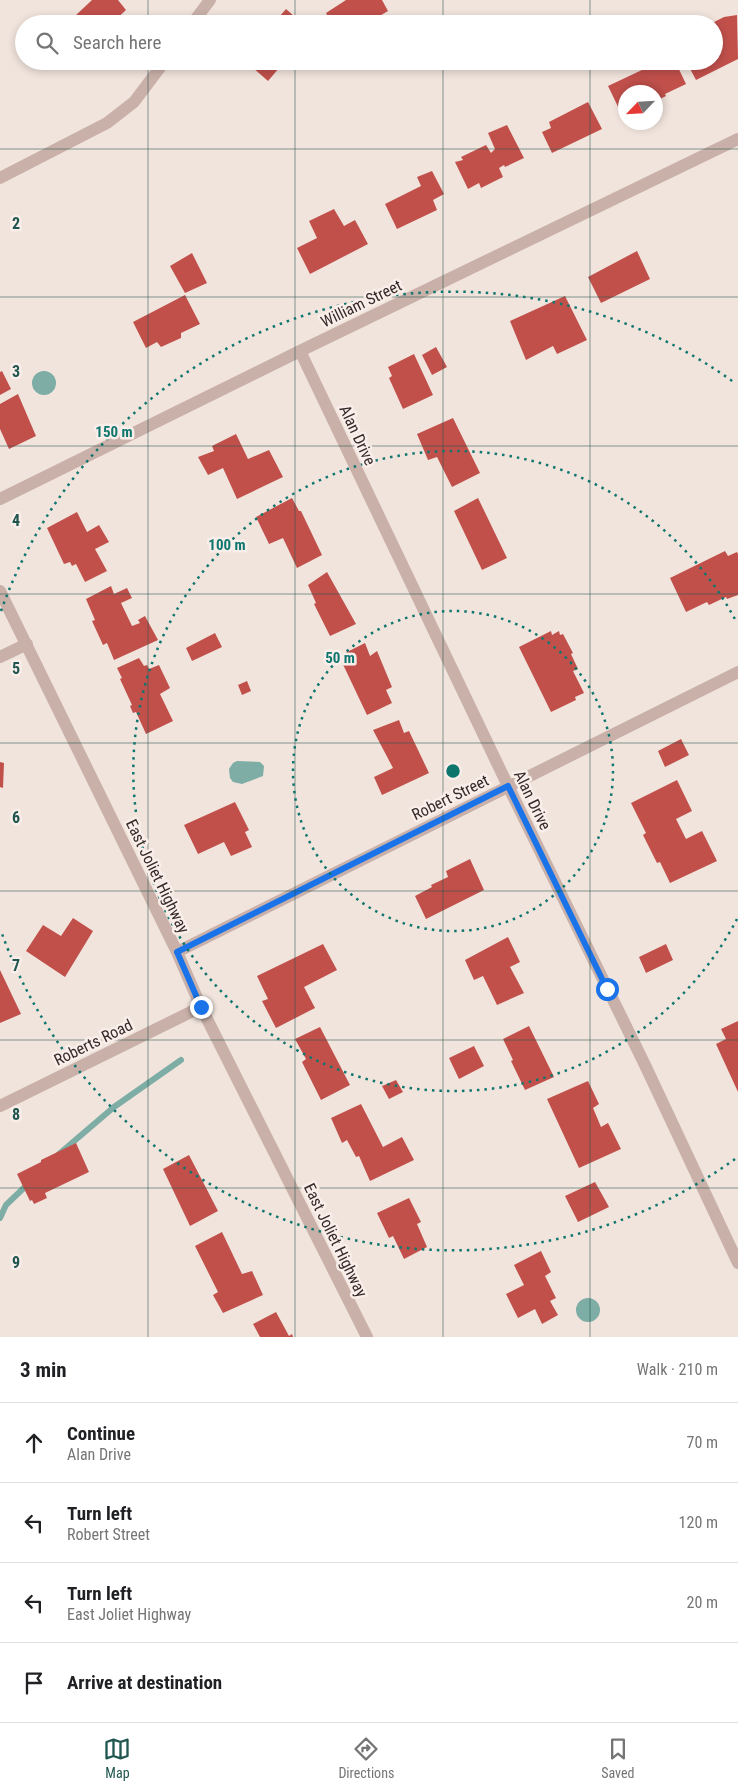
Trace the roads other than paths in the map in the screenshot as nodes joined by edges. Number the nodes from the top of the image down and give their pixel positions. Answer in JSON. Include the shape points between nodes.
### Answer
{"nodes":[{"id":1,"x":210,"y":0,"type":"edge"},
{"id":2,"x":199,"y":15,"type":"edge"},
{"id":3,"x":158,"y":70,"type":"edge"},
{"id":4,"x":738,"y":139,"type":"edge"},
{"id":5,"x":0,"y":178,"type":"edge"},
{"id":6,"x":300,"y":351,"type":"junction"},
{"id":7,"x":0,"y":499,"type":"edge"},
{"id":8,"x":0,"y":591,"type":"edge"},
{"id":9,"x":27,"y":644,"type":"junction"},
{"id":10,"x":0,"y":657,"type":"edge"},
{"id":11,"x":738,"y":672,"type":"edge"},
{"id":12,"x":508,"y":786,"type":"junction"},
{"id":13,"x":177,"y":952,"type":"junction"},
{"id":14,"x":201,"y":1007,"type":"junction"},
{"id":15,"x":0,"y":1106,"type":"edge"},
{"id":16,"x":738,"y":1263,"type":"edge"},
{"id":17,"x":367,"y":1337,"type":"edge"}],
"edges":[{"from":1,"to":2,"type":"street"},
{"from":3,"to":5,"type":"street","via":[[134,102],[107,123]]},
{"from":4,"to":6,"type":"street","name":"William Street"},
{"from":6,"to":7,"type":"street","name":"William Street"},
{"from":6,"to":12,"type":"street","name":"Alan Drive"},
{"from":8,"to":9,"type":"street","name":"East Joliet Highway"},
{"from":9,"to":10,"type":"street"},
{"from":9,"to":13,"type":"street","name":"East Joliet Highway"},
{"from":11,"to":12,"type":"street","name":"Robert Street"},
{"from":12,"to":13,"type":"street","name":"Robert Street"},
{"from":12,"to":16,"type":"street","name":"Alan Drive"},
{"from":13,"to":14,"type":"street","name":"East Joliet Highway"},
{"from":14,"to":15,"type":"street","name":"Roberts Road"},
{"from":14,"to":17,"type":"street","name":"East Joliet Highway"}]}
